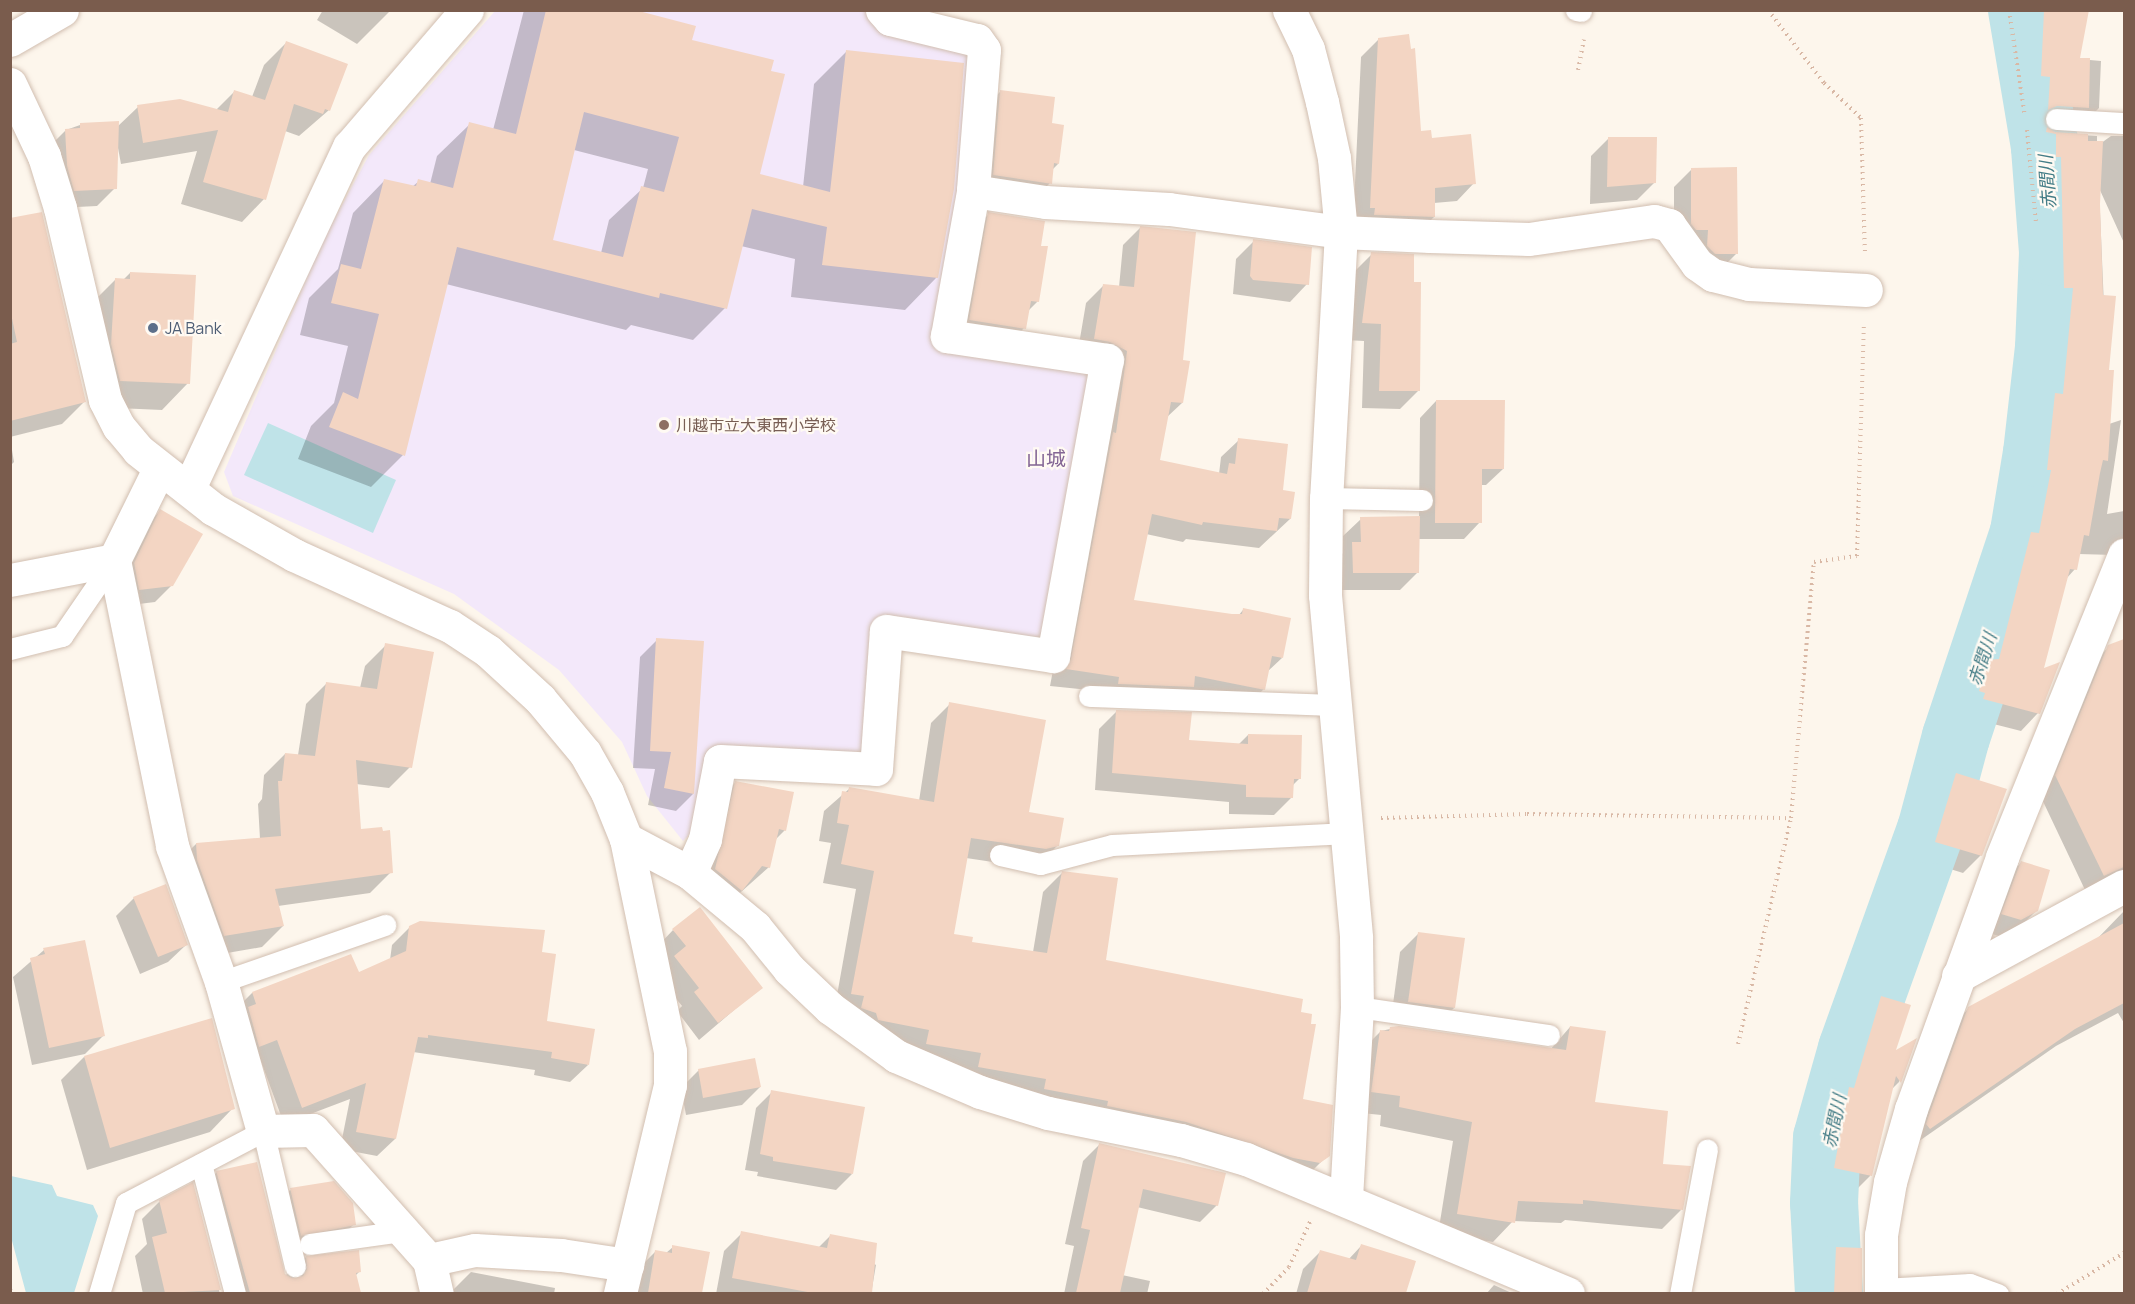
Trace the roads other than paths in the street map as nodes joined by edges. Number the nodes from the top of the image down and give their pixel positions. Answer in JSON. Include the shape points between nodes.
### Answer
{"nodes":[{"id":1,"x":62,"y":10,"type":"edge"},
{"id":2,"x":467,"y":10,"type":"edge"},
{"id":3,"x":882,"y":10,"type":"edge"},
{"id":4,"x":1290,"y":10,"type":"edge"},
{"id":5,"x":1576,"y":10,"type":"edge"},
{"id":6,"x":1581,"y":11,"type":"edge"},
{"id":7,"x":10,"y":40,"type":"edge"},
{"id":8,"x":10,"y":84,"type":"edge"},
{"id":9,"x":2056,"y":119,"type":"dead end"},
{"id":10,"x":2124,"y":123,"type":"edge"},
{"id":11,"x":973,"y":191,"type":"junction"},
{"id":12,"x":1341,"y":232,"type":"junction"},
{"id":13,"x":1866,"y":290,"type":"road end"},
{"id":14,"x":159,"y":469,"type":"junction"},
{"id":15,"x":189,"y":488,"type":"junction"},
{"id":16,"x":1326,"y":498,"type":"junction"},
{"id":17,"x":1422,"y":500,"type":"dead end"},
{"id":18,"x":2124,"y":555,"type":"edge"},
{"id":19,"x":114,"y":560,"type":"junction"},
{"id":20,"x":10,"y":580,"type":"edge"},
{"id":21,"x":10,"y":649,"type":"edge"},
{"id":22,"x":1089,"y":696,"type":"dead end"},
{"id":23,"x":1336,"y":705,"type":"junction"},
{"id":24,"x":1348,"y":826,"type":"junction"},
{"id":25,"x":626,"y":839,"type":"junction"},
{"id":26,"x":1000,"y":855,"type":"dead end"},
{"id":27,"x":690,"y":873,"type":"junction"},
{"id":28,"x":2124,"y":886,"type":"edge"},
{"id":29,"x":385,"y":925,"type":"dead end"},
{"id":30,"x":1958,"y":976,"type":"junction"},
{"id":31,"x":221,"y":982,"type":"junction"},
{"id":32,"x":1357,"y":1007,"type":"junction"},
{"id":33,"x":1549,"y":1035,"type":"dead end"},
{"id":34,"x":263,"y":1131,"type":"junction"},
{"id":35,"x":1707,"y":1150,"type":"dead end"},
{"id":36,"x":201,"y":1164,"type":"junction"},
{"id":37,"x":1335,"y":1194,"type":"junction"},
{"id":38,"x":403,"y":1231,"type":"junction"},
{"id":39,"x":310,"y":1245,"type":"dead end"},
{"id":40,"x":429,"y":1260,"type":"junction"},
{"id":41,"x":295,"y":1266,"type":"dead end"},
{"id":42,"x":623,"y":1279,"type":"edge"},
{"id":43,"x":1882,"y":1291,"type":"edge"},
{"id":44,"x":99,"y":1293,"type":"edge"},
{"id":45,"x":236,"y":1293,"type":"edge"},
{"id":46,"x":437,"y":1293,"type":"edge"},
{"id":47,"x":1568,"y":1293,"type":"edge"},
{"id":48,"x":1680,"y":1293,"type":"edge"},
{"id":49,"x":1998,"y":1293,"type":"edge"}],
"edges":[{"from":1,"to":7,"type":"street"},
{"from":2,"to":15,"type":"street","via":[[349,147]]},
{"from":3,"to":11,"type":"street","via":[[890,20],[977,40],[984,50]]},
{"from":4,"to":12,"type":"street","via":[[1308,49],[1322,102],[1334,158]]},
{"from":5,"to":6,"type":"lane"},
{"from":8,"to":14,"type":"street","via":[[44,156],[60,208],[105,400],[118,427]]},
{"from":9,"to":10,"type":"lane"},
{"from":11,"to":12,"type":"street","via":[[1045,202],[1169,209]]},
{"from":11,"to":27,"type":"street","via":[[947,336],[1107,360],[1053,656],[886,632],[876,769],[720,761],[705,839]]},
{"from":12,"to":13,"type":"street","via":[[1529,239],[1654,221],[1669,225],[1696,264],[1713,275],[1749,284]]},
{"from":12,"to":16,"type":"street"},
{"from":14,"to":15,"type":"street"},
{"from":14,"to":19,"type":"street"},
{"from":15,"to":25,"type":"street","via":[[213,509],[294,555],[450,627],[488,651],[540,699],[585,753],[607,792]]},
{"from":16,"to":17,"type":"lane"},
{"from":16,"to":23,"type":"street","via":[[1325,595]]},
{"from":18,"to":30,"type":"street","via":[[2027,791]]},
{"from":19,"to":20,"type":"street"},
{"from":19,"to":21,"type":"lane","via":[[62,636]]},
{"from":19,"to":31,"type":"street","via":[[172,846]]},
{"from":22,"to":23,"type":"lane"},
{"from":23,"to":24,"type":"street"},
{"from":24,"to":26,"type":"lane","via":[[1112,845],[1040,864]]},
{"from":24,"to":32,"type":"street"},
{"from":25,"to":27,"type":"street"},
{"from":25,"to":42,"type":"street","via":[[670,1051],[670,1085]]},
{"from":27,"to":37,"type":"street","via":[[755,927],[789,969],[830,1008],[896,1056],[980,1092],[1048,1113],[1180,1140],[1246,1159]]},
{"from":28,"to":30,"type":"street"},
{"from":29,"to":31,"type":"lane"},
{"from":30,"to":43,"type":"street","via":[[1890,1182],[1881,1235]]},
{"from":31,"to":34,"type":"street"},
{"from":32,"to":33,"type":"lane"},
{"from":32,"to":37,"type":"street"},
{"from":34,"to":36,"type":"lane"},
{"from":34,"to":38,"type":"street","via":[[313,1130]]},
{"from":34,"to":41,"type":"lane"},
{"from":35,"to":48,"type":"lane"},
{"from":36,"to":44,"type":"lane","via":[[126,1203]]},
{"from":36,"to":45,"type":"lane"},
{"from":37,"to":47,"type":"street"},
{"from":38,"to":39,"type":"lane"},
{"from":38,"to":40,"type":"street"},
{"from":40,"to":42,"type":"street","via":[[451,1253],[484,1251],[561,1255]]},
{"from":40,"to":46,"type":"street"},
{"from":43,"to":49,"type":"lane","via":[[1970,1284]]}]}
